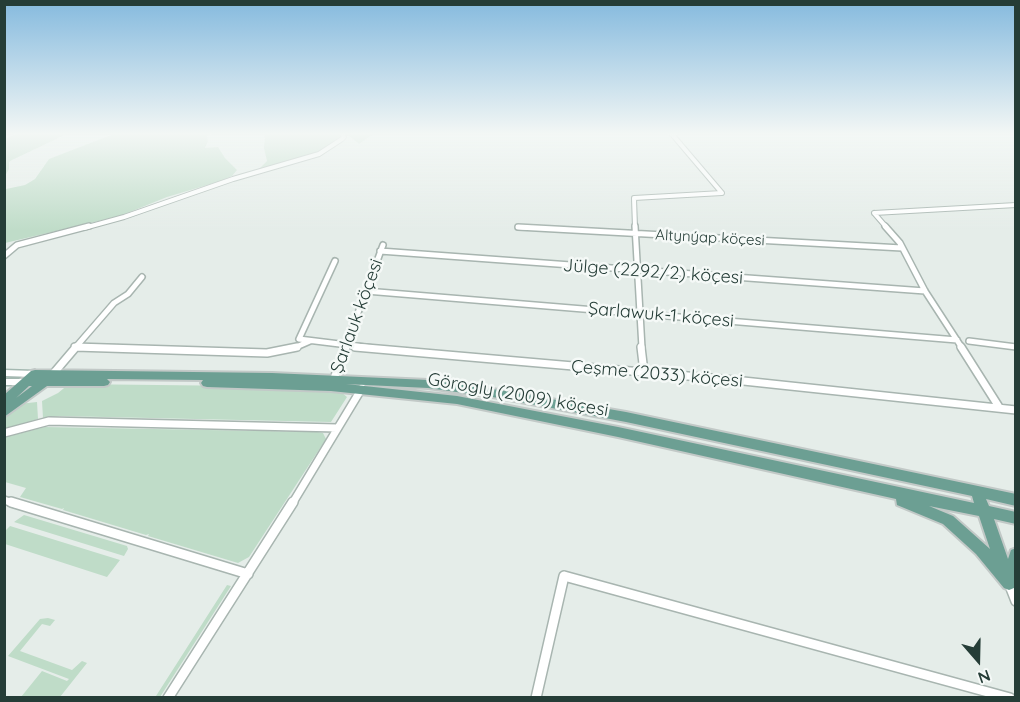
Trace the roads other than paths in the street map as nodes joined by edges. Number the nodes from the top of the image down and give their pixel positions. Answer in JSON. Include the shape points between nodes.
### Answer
{"nodes":[{"id":1,"x":279,"y":166,"type":"edge"},
{"id":2,"x":699,"y":166,"type":"edge"},
{"id":3,"x":1016,"y":205,"type":"edge"},
{"id":4,"x":518,"y":227,"type":"dead end"},
{"id":5,"x":635,"y":234,"type":"junction"},
{"id":6,"x":382,"y":248,"type":"joint"},
{"id":7,"x":903,"y":248,"type":"junction"},
{"id":8,"x":4,"y":256,"type":"edge"},
{"id":9,"x":335,"y":261,"type":"dead end"},
{"id":10,"x":636,"y":270,"type":"junction"},
{"id":11,"x":142,"y":277,"type":"dead end"},
{"id":12,"x":366,"y":291,"type":"junction"},
{"id":13,"x":925,"y":291,"type":"junction"},
{"id":14,"x":638,"y":313,"type":"junction"},
{"id":15,"x":957,"y":340,"type":"junction"},
{"id":16,"x":310,"y":341,"type":"junction"},
{"id":17,"x":969,"y":341,"type":"dead end"},
{"id":18,"x":345,"y":346,"type":"junction"},
{"id":19,"x":75,"y":347,"type":"junction"},
{"id":20,"x":1016,"y":347,"type":"edge"},
{"id":21,"x":644,"y":372,"type":"junction"},
{"id":22,"x":4,"y":373,"type":"edge"},
{"id":23,"x":53,"y":374,"type":"junction"},
{"id":24,"x":31,"y":378,"type":"junction"},
{"id":25,"x":4,"y":382,"type":"edge"},
{"id":26,"x":44,"y":383,"type":"junction"},
{"id":27,"x":332,"y":383,"type":"junction"},
{"id":28,"x":364,"y":385,"type":"junction"},
{"id":29,"x":4,"y":402,"type":"edge"},
{"id":30,"x":999,"y":407,"type":"junction"},
{"id":31,"x":1016,"y":410,"type":"edge"},
{"id":32,"x":4,"y":413,"type":"edge"},
{"id":33,"x":337,"y":428,"type":"junction"},
{"id":34,"x":4,"y":433,"type":"edge"},
{"id":35,"x":847,"y":483,"type":"junction"},
{"id":36,"x":977,"y":492,"type":"junction"},
{"id":37,"x":4,"y":500,"type":"edge"},
{"id":38,"x":1016,"y":500,"type":"edge"},
{"id":39,"x":984,"y":512,"type":"junction"},
{"id":40,"x":1016,"y":518,"type":"edge"},
{"id":41,"x":1016,"y":555,"type":"edge"},
{"id":42,"x":248,"y":574,"type":"junction"},
{"id":43,"x":1009,"y":583,"type":"junction"},
{"id":44,"x":1016,"y":601,"type":"edge"},
{"id":45,"x":168,"y":698,"type":"edge"},
{"id":46,"x":536,"y":698,"type":"edge"},
{"id":47,"x":1010,"y":698,"type":"edge"}],
"edges":[{"from":1,"to":8,"type":"street","via":[[124,217],[17,245]]},
{"from":2,"to":5,"type":"street","via":[[722,193],[634,198]]},
{"from":3,"to":7,"type":"street","via":[[874,213]]},
{"from":4,"to":5,"type":"street","name":"Altynýap köçesi"},
{"from":5,"to":7,"type":"street","name":"Altynýap köçesi"},
{"from":5,"to":10,"type":"street"},
{"from":6,"to":10,"type":"street","name":"Jülge (2292/2) köçesi"},
{"from":6,"to":12,"type":"street","name":"Şarlauk köçesi"},
{"from":7,"to":13,"type":"street"},
{"from":9,"to":16,"type":"street","name":"Çeşme (2033) köçesi","via":[[299,339]]},
{"from":10,"to":13,"type":"street","name":"Jülge (2292/2) köçesi"},
{"from":10,"to":14,"type":"street"},
{"from":11,"to":19,"type":"street"},
{"from":12,"to":14,"type":"street","name":"Şarlawuk-1 köçesi"},
{"from":12,"to":18,"type":"street","name":"Şarlauk köçesi"},
{"from":13,"to":15,"type":"street"},
{"from":14,"to":15,"type":"street","name":"Şarlawuk-1 köçesi"},
{"from":14,"to":21,"type":"street"},
{"from":15,"to":30,"type":"street"},
{"from":16,"to":18,"type":"street","name":"Çeşme (2033) köçesi"},
{"from":16,"to":19,"type":"street","via":[[291,350],[267,353]]},
{"from":17,"to":20,"type":"street"},
{"from":18,"to":21,"type":"street","name":"Çeşme (2033) köçesi"},
{"from":18,"to":27,"type":"street","name":"Şarlauk köçesi"},
{"from":19,"to":23,"type":"street"},
{"from":21,"to":30,"type":"street","name":"Çeşme (2033) köçesi"},
{"from":22,"to":24,"type":"main road","name":"Görogly (2009) köçesi"},
{"from":23,"to":24,"type":"main road","name":"Görogly (2009) köçesi"},
{"from":23,"to":26,"type":"main road"},
{"from":23,"to":27,"type":"main road","name":"Görogly (2009) köçesi"},
{"from":24,"to":25,"type":"main road","name":"Görogly (2009) köçesi"},
{"from":24,"to":26,"type":"main road","name":"Görogly (2009) köçesi"},
{"from":24,"to":29,"type":"main road"},
{"from":26,"to":27,"type":"main road","name":"Görogly (2009) köçesi"},
{"from":26,"to":32,"type":"main road"},
{"from":27,"to":28,"type":"main road","name":"Görogly (2009) köçesi"},
{"from":28,"to":33,"type":"street"},
{"from":28,"to":35,"type":"main road","name":"Görogly (2009) köçesi","via":[[618,432]]},
{"from":28,"to":36,"type":"main road","name":"Görogly (2009) köçesi","via":[[428,384],[510,396]]},
{"from":30,"to":31,"type":"street","name":"Çeşme (2033) köçesi"},
{"from":33,"to":34,"type":"street","via":[[49,421]]},
{"from":33,"to":42,"type":"street"},
{"from":35,"to":39,"type":"main road","name":"Görogly (2009) köçesi"},
{"from":35,"to":43,"type":"main road","via":[[922,507],[948,520],[981,549]]},
{"from":36,"to":38,"type":"main road","name":"Görogly (2009) köçesi"},
{"from":36,"to":39,"type":"main road"},
{"from":37,"to":42,"type":"street"},
{"from":39,"to":40,"type":"main road","name":"Görogly (2009) köçesi"},
{"from":39,"to":43,"type":"main road"},
{"from":41,"to":43,"type":"main road"},
{"from":42,"to":45,"type":"street"},
{"from":43,"to":44,"type":"street"},
{"from":46,"to":47,"type":"street","via":[[564,576]]}]}
